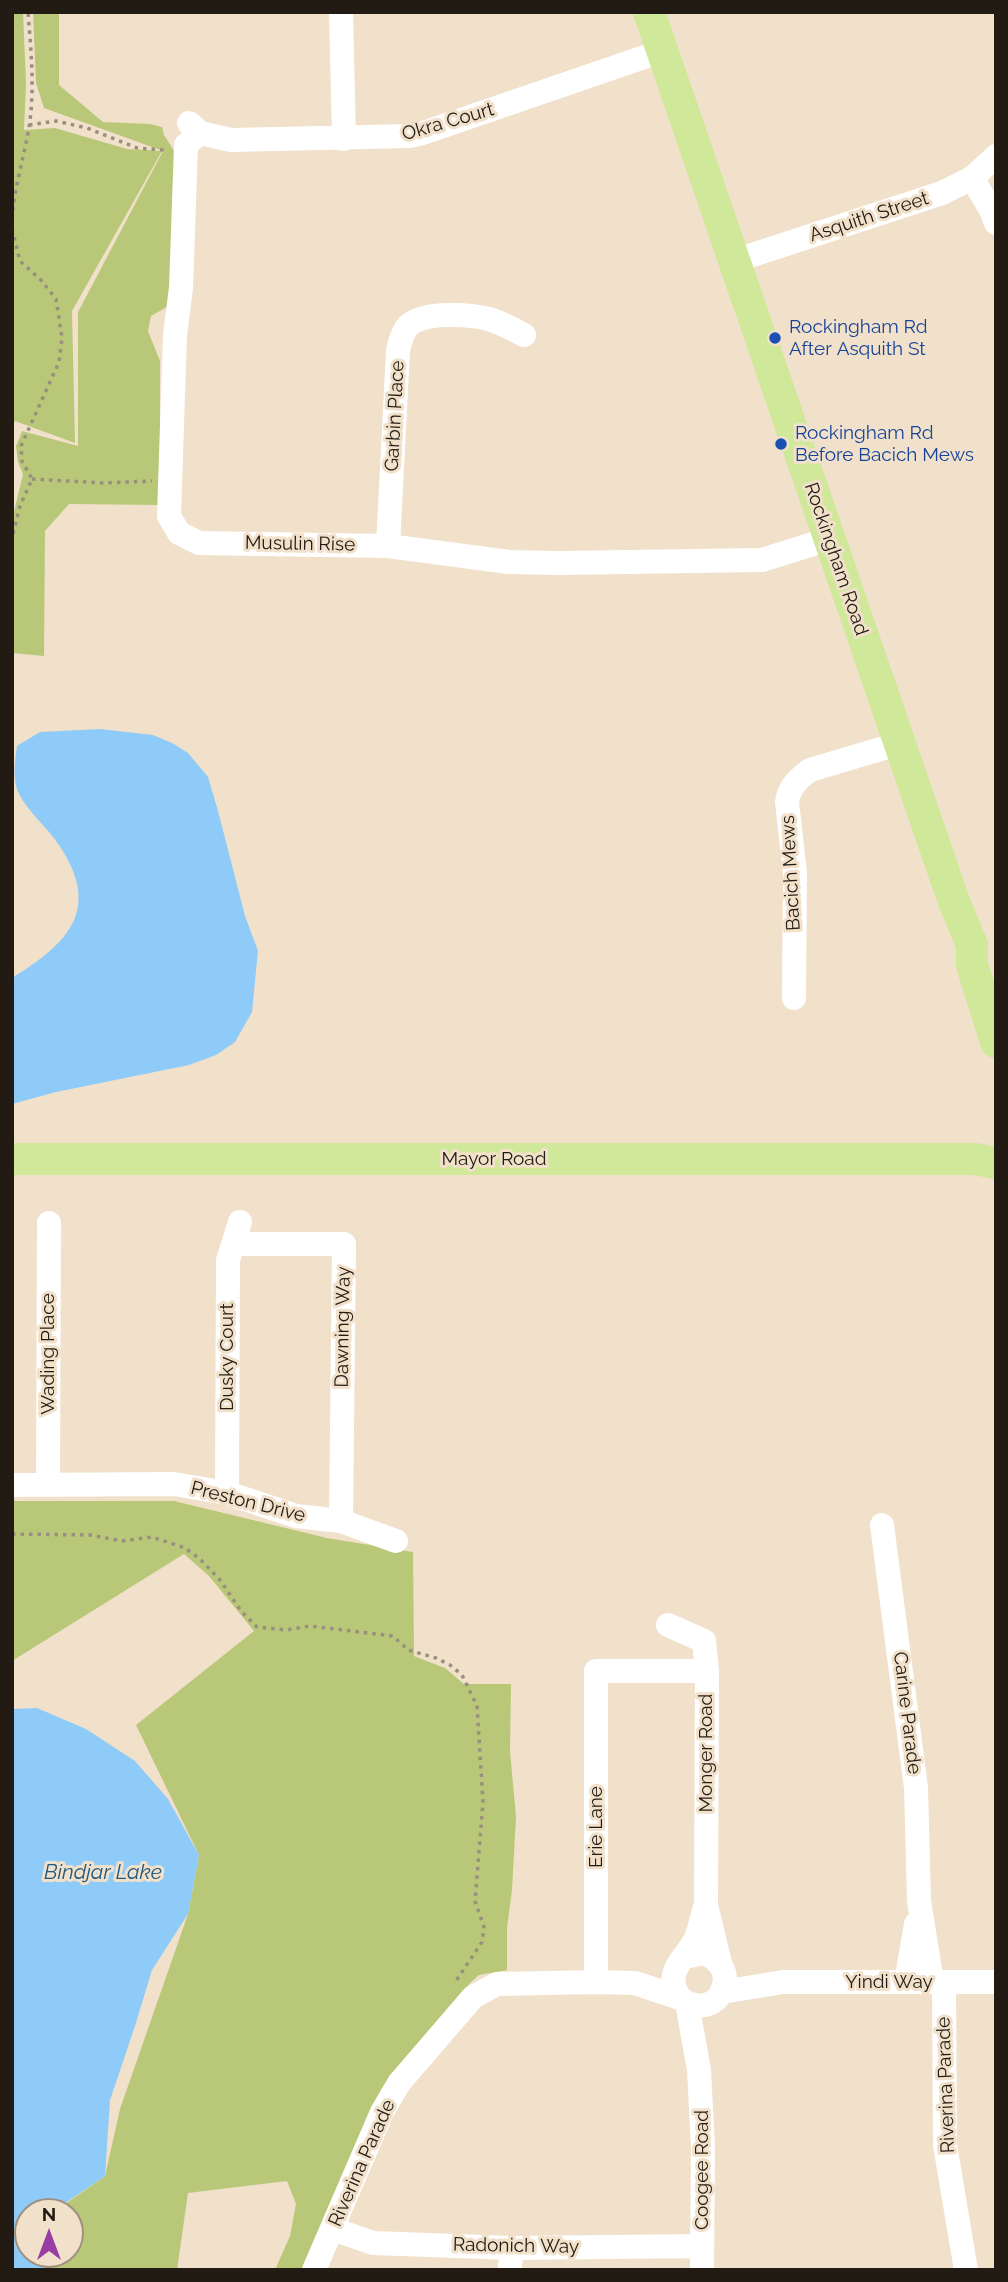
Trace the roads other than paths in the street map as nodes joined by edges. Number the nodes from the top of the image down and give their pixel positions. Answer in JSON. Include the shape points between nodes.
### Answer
{"nodes":[{"id":1,"x":341,"y":12,"type":"edge"},
{"id":2,"x":649,"y":12,"type":"edge"},
{"id":3,"x":662,"y":51,"type":"junction"},
{"id":4,"x":194,"y":128,"type":"joint"},
{"id":5,"x":344,"y":139,"type":"junction"},
{"id":6,"x":996,"y":156,"type":"edge"},
{"id":7,"x":972,"y":178,"type":"junction"},
{"id":8,"x":996,"y":223,"type":"edge"},
{"id":9,"x":734,"y":261,"type":"junction"},
{"id":10,"x":524,"y":335,"type":"dead end"},
{"id":11,"x":829,"y":539,"type":"junction"},
{"id":12,"x":388,"y":546,"type":"junction"},
{"id":13,"x":901,"y":743,"type":"junction"},
{"id":14,"x":972,"y":945,"type":"junction"},
{"id":15,"x":996,"y":977,"type":"edge"},
{"id":16,"x":794,"y":998,"type":"dead end"},
{"id":17,"x":996,"y":1042,"type":"edge"},
{"id":18,"x":989,"y":1158,"type":"edge"},
{"id":19,"x":12,"y":1160,"type":"edge"},
{"id":20,"x":49,"y":1223,"type":"dead end"},
{"id":21,"x":236,"y":1233,"type":"joint"},
{"id":22,"x":12,"y":1485,"type":"edge"},
{"id":23,"x":48,"y":1485,"type":"junction"},
{"id":24,"x":227,"y":1493,"type":"junction"},
{"id":25,"x":341,"y":1521,"type":"junction"},
{"id":26,"x":882,"y":1525,"type":"dead end"},
{"id":27,"x":396,"y":1541,"type":"dead end"},
{"id":28,"x":668,"y":1625,"type":"dead end"},
{"id":29,"x":707,"y":1671,"type":"junction"},
{"id":30,"x":919,"y":1901,"type":"junction"},
{"id":31,"x":706,"y":1905,"type":"junction"},
{"id":32,"x":681,"y":1961,"type":"junction"},
{"id":33,"x":596,"y":1982,"type":"junction"},
{"id":34,"x":906,"y":1982,"type":"junction"},
{"id":35,"x":938,"y":1982,"type":"junction"},
{"id":36,"x":996,"y":1982,"type":"edge"},
{"id":37,"x":635,"y":1983,"type":"junction"},
{"id":38,"x":720,"y":1983,"type":"junction"},
{"id":39,"x":462,"y":1994,"type":"joint"},
{"id":40,"x":683,"y":2000,"type":"junction"},
{"id":41,"x":699,"y":2070,"type":"junction"},
{"id":42,"x":333,"y":2230,"type":"junction"},
{"id":43,"x":702,"y":2258,"type":"edge"},
{"id":44,"x":511,"y":2259,"type":"edge"},
{"id":45,"x":314,"y":2270,"type":"edge"},
{"id":46,"x":965,"y":2270,"type":"edge"}],
"edges":[{"from":1,"to":5,"type":"street"},
{"from":2,"to":3,"type":"main road","name":"Rockingham Road"},
{"from":3,"to":5,"type":"street","name":"Okra Court","via":[[424,133]]},
{"from":3,"to":9,"type":"main road","name":"Rockingham Road"},
{"from":4,"to":5,"type":"street","name":"Okra Court","via":[[231,140]]},
{"from":4,"to":12,"type":"street","name":"Musulin Rise","via":[[186,145],[169,516],[179,533],[199,542]]},
{"from":6,"to":7,"type":"street","name":"Asquith Street"},
{"from":7,"to":8,"type":"street"},
{"from":7,"to":9,"type":"street","name":"Asquith Street","via":[[942,193]]},
{"from":9,"to":11,"type":"main road","name":"Rockingham Road"},
{"from":10,"to":12,"type":"street","name":"Garbin Place","via":[[486,318],[431,315],[408,326],[398,351]]},
{"from":11,"to":12,"type":"street","name":"Musulin Rise","via":[[762,560],[509,562]]},
{"from":11,"to":13,"type":"main road","name":"Rockingham Road"},
{"from":13,"to":14,"type":"main road","name":"Rockingham Road"},
{"from":13,"to":16,"type":"street","name":"Bacich Mews","via":[[810,770],[788,792],[795,873]]},
{"from":14,"to":15,"type":"main road","name":"Rockingham Road","via":[[989,960]]},
{"from":14,"to":17,"type":"main road","name":"Rockingham Road","via":[[971,965]]},
{"from":18,"to":19,"type":"main road","name":"Mayor Road"},
{"from":20,"to":23,"type":"street","name":"Wading Place"},
{"from":21,"to":24,"type":"street","name":"Dusky Court","via":[[228,1260]]},
{"from":21,"to":25,"type":"street","name":"Dawning Way","via":[[344,1244]]},
{"from":22,"to":23,"type":"street","name":"Preston Drive"},
{"from":23,"to":24,"type":"street","name":"Preston Drive","via":[[174,1484]]},
{"from":24,"to":25,"type":"street","name":"Preston Drive","via":[[296,1516]]},
{"from":25,"to":27,"type":"street","name":"Preston Drive"},
{"from":26,"to":30,"type":"street","name":"Carine Parade","via":[[916,1788]]},
{"from":28,"to":29,"type":"street","name":"Monger Road","via":[[704,1641]]},
{"from":29,"to":31,"type":"street","name":"Monger Road"},
{"from":29,"to":33,"type":"street","name":"Erie Lane","via":[[596,1671]]},
{"from":30,"to":34,"type":"street","name":"Carine Parade"},
{"from":30,"to":35,"type":"street","name":"Carine Parade"},
{"from":31,"to":32,"type":"street","name":"Monger Road","via":[[696,1938]]},
{"from":31,"to":38,"type":"street","name":"Monger Road"},
{"from":32,"to":37,"type":"street","name":"Yindi Way"},
{"from":32,"to":38,"type":"street","name":"Yindi Way","via":[[704,1953]]},
{"from":32,"to":40,"type":"street","via":[[673,1983]]},
{"from":33,"to":37,"type":"street","name":"Yindi Way"},
{"from":33,"to":39,"type":"street","name":"Yindi Way","via":[[497,1984]]},
{"from":34,"to":35,"type":"street","name":"Yindi Way"},
{"from":34,"to":38,"type":"street","name":"Yindi Way"},
{"from":35,"to":36,"type":"street","name":"Yindi Way"},
{"from":35,"to":46,"type":"street","name":"Riverina Parade","via":[[945,2145]]},
{"from":37,"to":40,"type":"street","name":"Yindi Way"},
{"from":38,"to":40,"type":"street","name":"Yindi Way","via":[[703,2006]]},
{"from":38,"to":41,"type":"street","name":"Coogee Road"},
{"from":39,"to":42,"type":"street","name":"Riverina Parade","via":[[382,2112]]},
{"from":40,"to":41,"type":"street","name":"Coogee Road"},
{"from":41,"to":43,"type":"street","name":"Coogee Road"},
{"from":42,"to":44,"type":"street","name":"Radonich Way","via":[[373,2243]]},
{"from":42,"to":45,"type":"street","name":"Riverina Parade"},
{"from":43,"to":44,"type":"street","name":"Radonich Way"}]}
